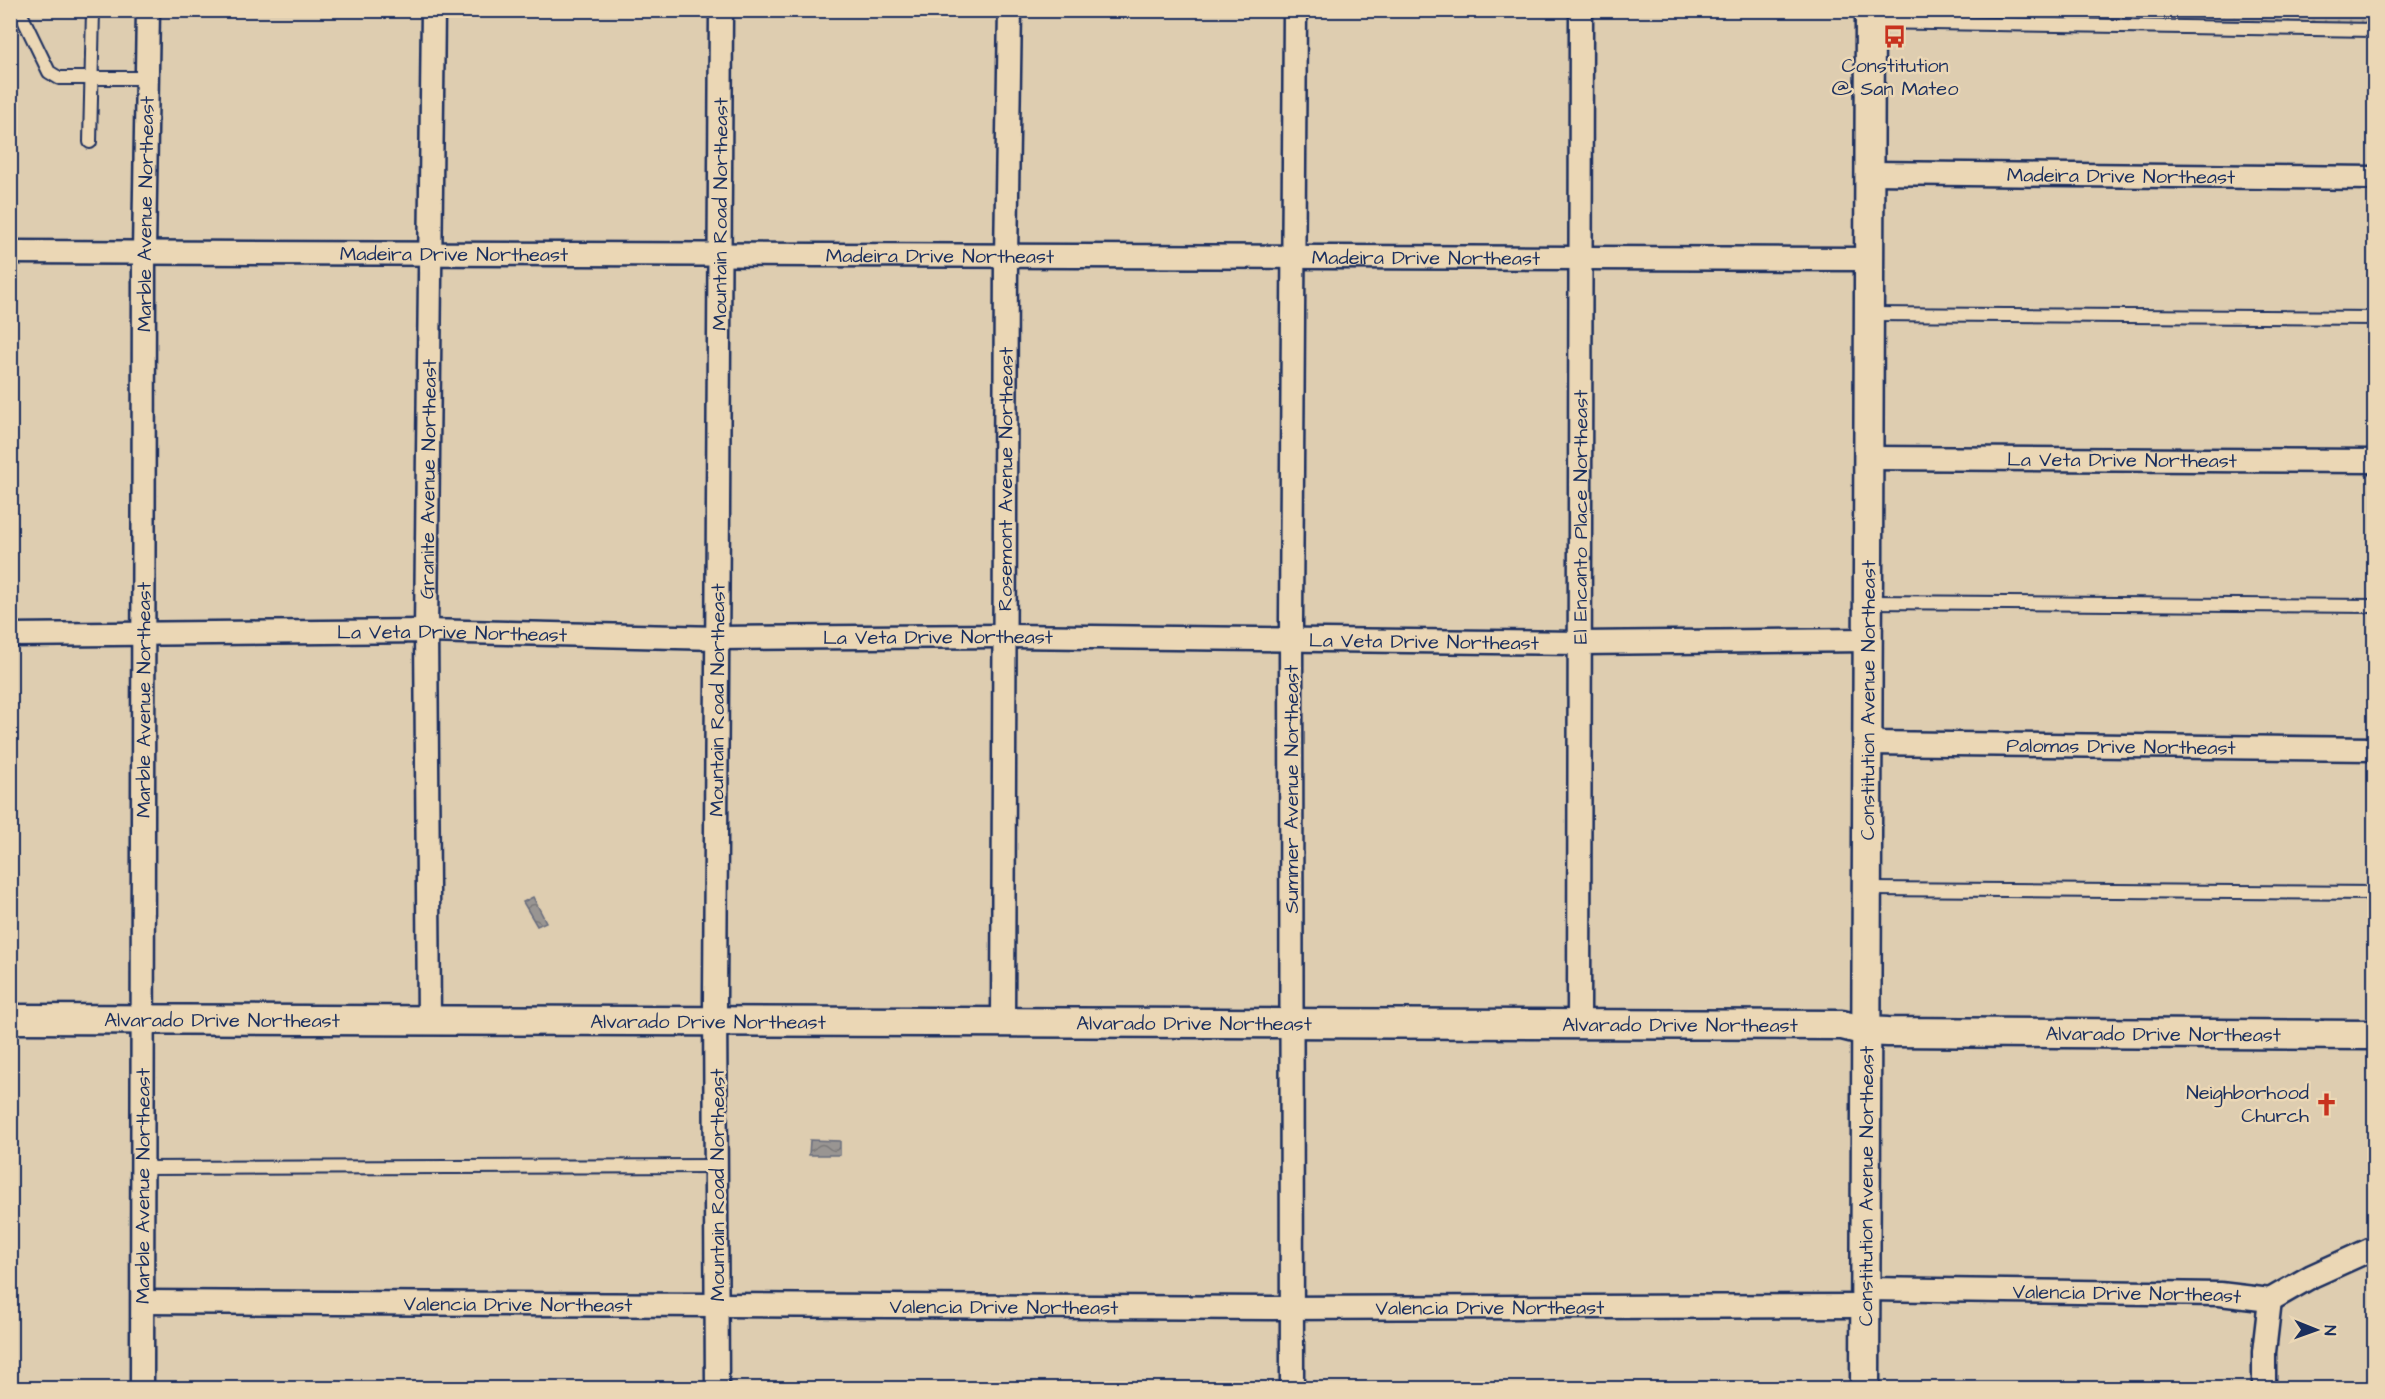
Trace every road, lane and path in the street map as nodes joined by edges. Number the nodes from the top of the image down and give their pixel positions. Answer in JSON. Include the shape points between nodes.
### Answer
{"nodes":[{"id":1,"x":19,"y":10,"type":"edge"},
{"id":2,"x":93,"y":10,"type":"edge"},
{"id":3,"x":148,"y":10,"type":"edge"},
{"id":4,"x":433,"y":10,"type":"edge"},
{"id":5,"x":722,"y":10,"type":"edge"},
{"id":6,"x":1010,"y":10,"type":"edge"},
{"id":7,"x":1295,"y":10,"type":"edge"},
{"id":8,"x":1581,"y":10,"type":"edge"},
{"id":9,"x":1870,"y":16,"type":"edge"},
{"id":10,"x":2374,"y":30,"type":"edge"},
{"id":11,"x":147,"y":78,"type":"junction"},
{"id":12,"x":91,"y":79,"type":"junction"},
{"id":13,"x":90,"y":142,"type":"dead end"},
{"id":14,"x":1869,"y":173,"type":"junction"},
{"id":15,"x":2374,"y":178,"type":"edge"},
{"id":16,"x":10,"y":252,"type":"edge"},
{"id":17,"x":144,"y":252,"type":"junction"},
{"id":18,"x":431,"y":253,"type":"junction"},
{"id":19,"x":719,"y":255,"type":"junction"},
{"id":20,"x":1006,"y":256,"type":"junction"},
{"id":21,"x":1295,"y":257,"type":"junction"},
{"id":22,"x":1581,"y":258,"type":"junction"},
{"id":23,"x":1869,"y":260,"type":"junction"},
{"id":24,"x":1868,"y":314,"type":"junction"},
{"id":25,"x":2374,"y":318,"type":"edge"},
{"id":26,"x":1868,"y":458,"type":"junction"},
{"id":27,"x":2374,"y":462,"type":"edge"},
{"id":28,"x":1867,"y":602,"type":"junction"},
{"id":29,"x":2374,"y":606,"type":"edge"},
{"id":30,"x":426,"y":631,"type":"junction"},
{"id":31,"x":10,"y":635,"type":"edge"},
{"id":32,"x":143,"y":635,"type":"junction"},
{"id":33,"x":1004,"y":636,"type":"junction"},
{"id":34,"x":717,"y":638,"type":"junction"},
{"id":35,"x":1291,"y":640,"type":"junction"},
{"id":36,"x":1867,"y":640,"type":"junction"},
{"id":37,"x":1581,"y":644,"type":"junction"},
{"id":38,"x":1867,"y":743,"type":"junction"},
{"id":39,"x":2374,"y":749,"type":"edge"},
{"id":40,"x":1867,"y":889,"type":"junction"},
{"id":41,"x":2374,"y":893,"type":"edge"},
{"id":42,"x":142,"y":1018,"type":"junction"},
{"id":43,"x":10,"y":1019,"type":"edge"},
{"id":44,"x":429,"y":1019,"type":"junction"},
{"id":45,"x":1003,"y":1021,"type":"junction"},
{"id":46,"x":716,"y":1023,"type":"junction"},
{"id":47,"x":1579,"y":1023,"type":"junction"},
{"id":48,"x":1291,"y":1024,"type":"junction"},
{"id":49,"x":1866,"y":1031,"type":"junction"},
{"id":50,"x":2374,"y":1035,"type":"edge"},
{"id":51,"x":717,"y":1166,"type":"junction"},
{"id":52,"x":142,"y":1168,"type":"junction"},
{"id":53,"x":2374,"y":1248,"type":"edge"},
{"id":54,"x":1866,"y":1297,"type":"junction"},
{"id":55,"x":2270,"y":1300,"type":"junction"},
{"id":56,"x":143,"y":1302,"type":"junction"},
{"id":57,"x":717,"y":1307,"type":"junction"},
{"id":58,"x":1293,"y":1308,"type":"junction"},
{"id":59,"x":142,"y":1389,"type":"edge"},
{"id":60,"x":717,"y":1389,"type":"edge"},
{"id":61,"x":1292,"y":1389,"type":"edge"},
{"id":62,"x":1865,"y":1389,"type":"edge"},
{"id":63,"x":2264,"y":1389,"type":"edge"}],
"edges":[{"from":1,"to":12,"type":"lane","via":[[49,72],[59,78]]},
{"from":2,"to":12,"type":"lane"},
{"from":3,"to":11,"type":"street","name":"Marble Avenue Northeast"},
{"from":4,"to":18,"type":"street","name":"Granite Avenue Northeast"},
{"from":5,"to":19,"type":"street","name":"Mountain Road Northeast"},
{"from":6,"to":20,"type":"street","name":"Rosemont Avenue Northeast"},
{"from":7,"to":21,"type":"street","name":"Summer Avenue Northeast"},
{"from":8,"to":22,"type":"street","name":"El Encanto Place Northeast"},
{"from":9,"to":10,"type":"lane"},
{"from":9,"to":14,"type":"street","name":"Constitution Avenue Northeast"},
{"from":11,"to":12,"type":"lane"},
{"from":11,"to":17,"type":"street","name":"Marble Avenue Northeast"},
{"from":12,"to":13,"type":"lane"},
{"from":14,"to":15,"type":"street","name":"Madeira Drive Northeast"},
{"from":14,"to":23,"type":"street","name":"Constitution Avenue Northeast"},
{"from":16,"to":17,"type":"street","name":"Madeira Drive Northeast"},
{"from":17,"to":18,"type":"street","name":"Madeira Drive Northeast"},
{"from":17,"to":32,"type":"street","name":"Marble Avenue Northeast"},
{"from":18,"to":19,"type":"street","name":"Madeira Drive Northeast"},
{"from":18,"to":30,"type":"street","name":"Granite Avenue Northeast"},
{"from":19,"to":20,"type":"street","name":"Madeira Drive Northeast"},
{"from":19,"to":34,"type":"street","name":"Mountain Road Northeast"},
{"from":20,"to":21,"type":"street","name":"Madeira Drive Northeast"},
{"from":20,"to":33,"type":"street","name":"Rosemont Avenue Northeast"},
{"from":21,"to":22,"type":"street","name":"Madeira Drive Northeast"},
{"from":21,"to":35,"type":"street","name":"Summer Avenue Northeast"},
{"from":22,"to":23,"type":"street","name":"Madeira Drive Northeast"},
{"from":22,"to":37,"type":"street","name":"El Encanto Place Northeast"},
{"from":23,"to":24,"type":"street","name":"Constitution Avenue Northeast"},
{"from":24,"to":25,"type":"lane"},
{"from":24,"to":26,"type":"street","name":"Constitution Avenue Northeast"},
{"from":26,"to":27,"type":"street","name":"La Veta Drive Northeast"},
{"from":26,"to":28,"type":"street","name":"Constitution Avenue Northeast"},
{"from":28,"to":29,"type":"lane"},
{"from":28,"to":36,"type":"street","name":"Constitution Avenue Northeast"},
{"from":30,"to":32,"type":"street","name":"La Veta Drive Northeast"},
{"from":30,"to":34,"type":"street","name":"La Veta Drive Northeast"},
{"from":30,"to":44,"type":"street","name":"Granite Avenue Northeast"},
{"from":31,"to":32,"type":"street","name":"La Veta Drive Northeast"},
{"from":32,"to":42,"type":"street","name":"Marble Avenue Northeast"},
{"from":33,"to":34,"type":"street","name":"La Veta Drive Northeast"},
{"from":33,"to":35,"type":"street","name":"La Veta Drive Northeast"},
{"from":33,"to":45,"type":"street","name":"Rosemont Avenue Northeast"},
{"from":34,"to":46,"type":"street","name":"Mountain Road Northeast"},
{"from":35,"to":37,"type":"street","name":"La Veta Drive Northeast"},
{"from":35,"to":48,"type":"street","name":"Summer Avenue Northeast"},
{"from":36,"to":37,"type":"street","name":"La Veta Drive Northeast"},
{"from":36,"to":38,"type":"street","name":"Constitution Avenue Northeast"},
{"from":37,"to":47,"type":"street","name":"El Encanto Place Northeast"},
{"from":38,"to":39,"type":"street","name":"Palomas Drive Northeast"},
{"from":38,"to":40,"type":"street","name":"Constitution Avenue Northeast"},
{"from":40,"to":41,"type":"lane"},
{"from":40,"to":49,"type":"street","name":"Constitution Avenue Northeast"},
{"from":42,"to":43,"type":"street","name":"Alvarado Drive Northeast"},
{"from":42,"to":44,"type":"street","name":"Alvarado Drive Northeast"},
{"from":42,"to":52,"type":"street","name":"Marble Avenue Northeast"},
{"from":44,"to":46,"type":"street","name":"Alvarado Drive Northeast"},
{"from":45,"to":46,"type":"street","name":"Alvarado Drive Northeast"},
{"from":45,"to":48,"type":"street","name":"Alvarado Drive Northeast"},
{"from":46,"to":51,"type":"street","name":"Mountain Road Northeast"},
{"from":47,"to":48,"type":"street","name":"Alvarado Drive Northeast"},
{"from":47,"to":49,"type":"street","name":"Alvarado Drive Northeast","via":[[1842,1025]]},
{"from":48,"to":58,"type":"street","name":"Summer Avenue Northeast"},
{"from":49,"to":50,"type":"street","name":"Alvarado Drive Northeast"},
{"from":49,"to":54,"type":"street","name":"Constitution Avenue Northeast"},
{"from":51,"to":52,"type":"lane"},
{"from":51,"to":57,"type":"street","name":"Mountain Road Northeast"},
{"from":52,"to":56,"type":"street","name":"Marble Avenue Northeast"},
{"from":53,"to":55,"type":"street"},
{"from":54,"to":55,"type":"street","name":"Valencia Drive Northeast","via":[[2220,1294]]},
{"from":54,"to":58,"type":"street","name":"Valencia Drive Northeast"},
{"from":54,"to":62,"type":"street","name":"Constitution Avenue Northeast"},
{"from":55,"to":63,"type":"street"},
{"from":56,"to":57,"type":"street","name":"Valencia Drive Northeast"},
{"from":56,"to":59,"type":"street","name":"Marble Avenue Northeast"},
{"from":57,"to":58,"type":"street","name":"Valencia Drive Northeast"},
{"from":57,"to":60,"type":"street","name":"Mountain Road Northeast"},
{"from":58,"to":61,"type":"street","name":"Summer Avenue Northeast"}]}
